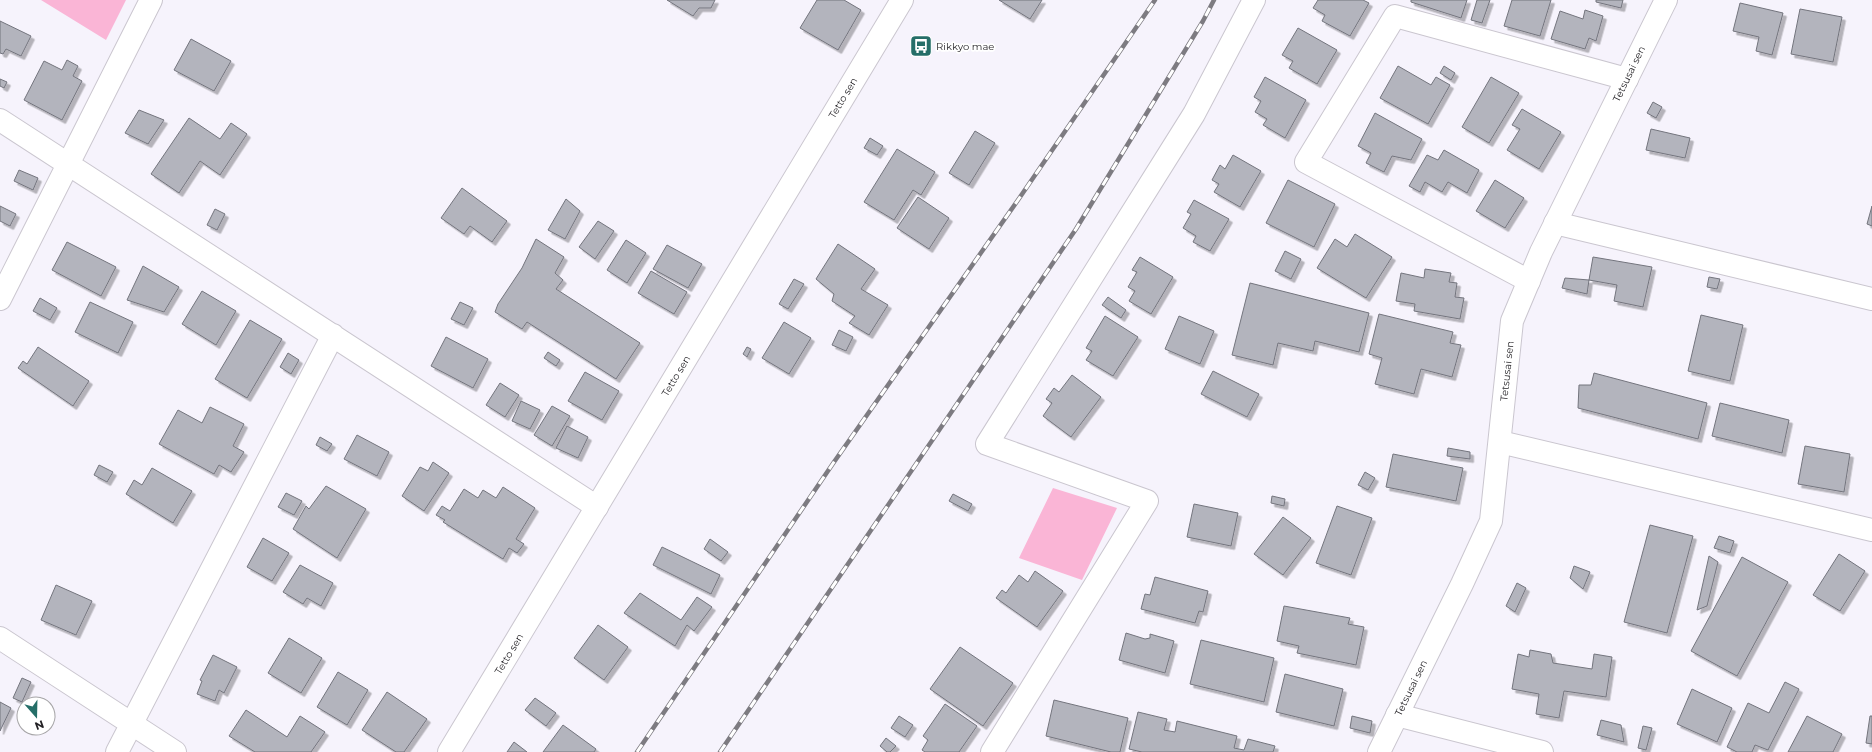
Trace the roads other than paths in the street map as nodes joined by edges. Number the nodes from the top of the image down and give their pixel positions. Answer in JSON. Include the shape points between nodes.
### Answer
{"nodes":[{"id":1,"x":151,"y":0,"type":"edge"},
{"id":2,"x":902,"y":0,"type":"edge"},
{"id":3,"x":1254,"y":0,"type":"edge"},
{"id":4,"x":1666,"y":0,"type":"edge"},
{"id":5,"x":1627,"y":79,"type":"junction"},
{"id":6,"x":0,"y":120,"type":"edge"},
{"id":7,"x":68,"y":164,"type":"junction"},
{"id":8,"x":1555,"y":223,"type":"junction"},
{"id":9,"x":1529,"y":281,"type":"junction"},
{"id":10,"x":0,"y":299,"type":"edge"},
{"id":11,"x":1872,"y":299,"type":"edge"},
{"id":12,"x":333,"y":335,"type":"junction"},
{"id":13,"x":1500,"y":442,"type":"junction"},
{"id":14,"x":597,"y":507,"type":"junction"},
{"id":15,"x":1872,"y":530,"type":"edge"},
{"id":16,"x":0,"y":638,"type":"edge"},
{"id":17,"x":1397,"y":715,"type":"junction"},
{"id":18,"x":132,"y":724,"type":"junction"},
{"id":19,"x":118,"y":752,"type":"edge"},
{"id":20,"x":175,"y":752,"type":"edge"},
{"id":21,"x":449,"y":752,"type":"edge"},
{"id":22,"x":992,"y":752,"type":"edge"},
{"id":23,"x":1379,"y":752,"type":"edge"},
{"id":24,"x":1542,"y":752,"type":"edge"}],
"edges":[{"from":1,"to":7,"type":"street"},
{"from":2,"to":14,"type":"street","name":"Tetto sen"},
{"from":3,"to":22,"type":"street","via":[[1194,114],[987,444],[1148,502]]},
{"from":4,"to":5,"type":"street","name":"Tetsusai sen"},
{"from":5,"to":8,"type":"street","name":"Tetsusai sen"},
{"from":5,"to":9,"type":"street","via":[[1395,16],[1306,162]]},
{"from":6,"to":7,"type":"street"},
{"from":7,"to":10,"type":"street"},
{"from":7,"to":12,"type":"street"},
{"from":8,"to":9,"type":"street","name":"Tetsusai sen"},
{"from":8,"to":11,"type":"street"},
{"from":9,"to":13,"type":"street","name":"Tetsusai sen","via":[[1512,321]]},
{"from":12,"to":14,"type":"street"},
{"from":12,"to":18,"type":"street"},
{"from":13,"to":15,"type":"street"},
{"from":13,"to":17,"type":"street","name":"Tetsusai sen","via":[[1491,522]]},
{"from":14,"to":21,"type":"street","name":"Tetto sen"},
{"from":16,"to":18,"type":"street"},
{"from":17,"to":23,"type":"street","name":"Tetsusai sen"},
{"from":17,"to":24,"type":"street"},
{"from":18,"to":19,"type":"street"},
{"from":18,"to":20,"type":"street"}]}
